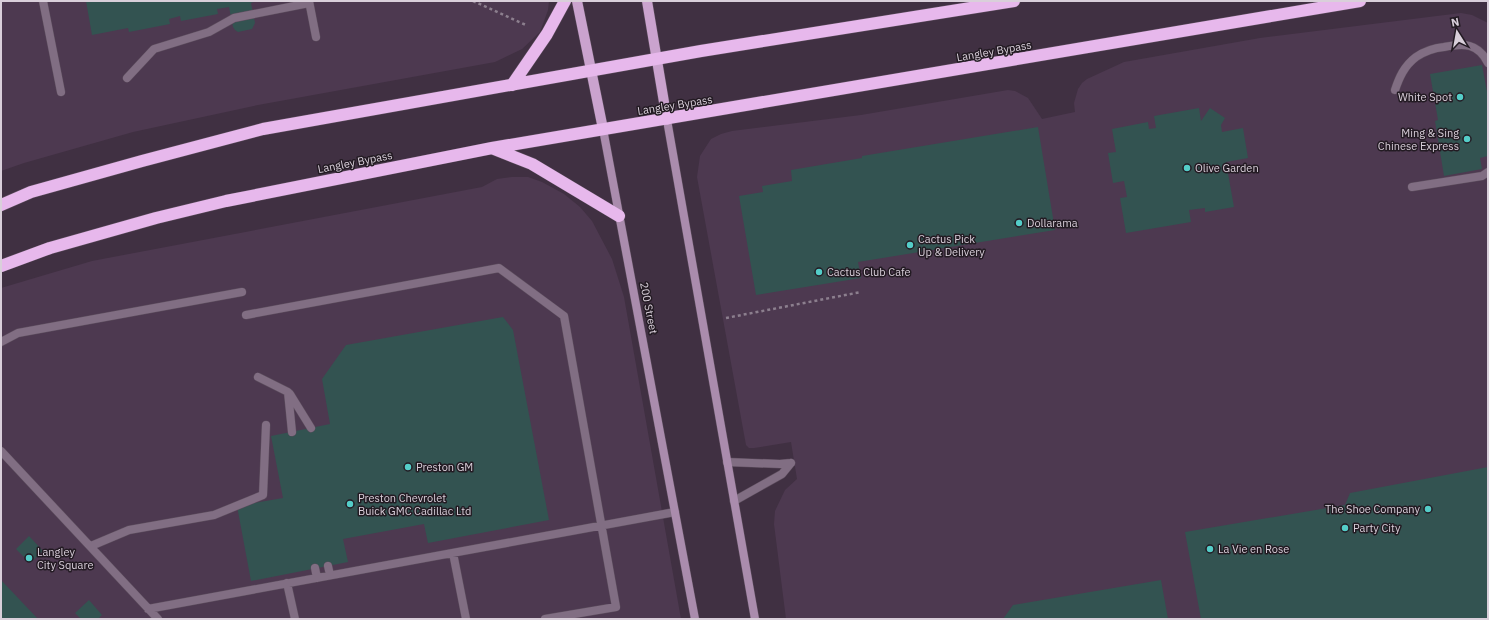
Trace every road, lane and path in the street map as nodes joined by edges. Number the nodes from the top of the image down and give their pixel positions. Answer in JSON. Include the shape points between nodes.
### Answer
{"nodes":[{"id":1,"x":43,"y":1,"type":"edge"},
{"id":2,"x":473,"y":1,"type":"edge"},
{"id":3,"x":564,"y":1,"type":"edge"},
{"id":4,"x":577,"y":1,"type":"edge"},
{"id":5,"x":647,"y":1,"type":"edge"},
{"id":6,"x":1014,"y":1,"type":"edge"},
{"id":7,"x":1360,"y":1,"type":"edge"},
{"id":8,"x":309,"y":2,"type":"edge"},
{"id":9,"x":526,"y":25,"type":"dead end"},
{"id":10,"x":316,"y":37,"type":"dead end"},
{"id":11,"x":657,"y":59,"type":"junction"},
{"id":12,"x":1488,"y":63,"type":"edge"},
{"id":13,"x":591,"y":71,"type":"junction"},
{"id":14,"x":127,"y":78,"type":"dead end"},
{"id":15,"x":512,"y":85,"type":"junction"},
{"id":16,"x":1395,"y":90,"type":"dead end"},
{"id":17,"x":61,"y":92,"type":"dead end"},
{"id":18,"x":667,"y":120,"type":"junction"},
{"id":19,"x":603,"y":129,"type":"junction"},
{"id":20,"x":492,"y":148,"type":"junction"},
{"id":21,"x":1488,"y":172,"type":"edge"},
{"id":22,"x":1412,"y":188,"type":"dead end"},
{"id":23,"x":1,"y":205,"type":"edge"},
{"id":24,"x":619,"y":216,"type":"junction"},
{"id":25,"x":1,"y":266,"type":"edge"},
{"id":26,"x":242,"y":292,"type":"dead end"},
{"id":27,"x":861,"y":292,"type":"dead end"},
{"id":28,"x":246,"y":315,"type":"dead end"},
{"id":29,"x":726,"y":318,"type":"dead end"},
{"id":30,"x":1,"y":342,"type":"edge"},
{"id":31,"x":258,"y":377,"type":"dead end"},
{"id":32,"x":288,"y":392,"type":"junction"},
{"id":33,"x":266,"y":425,"type":"dead end"},
{"id":34,"x":311,"y":428,"type":"dead end"},
{"id":35,"x":292,"y":432,"type":"dead end"},
{"id":36,"x":1,"y":451,"type":"edge"},
{"id":37,"x":727,"y":462,"type":"junction"},
{"id":38,"x":734,"y":501,"type":"junction"},
{"id":39,"x":675,"y":512,"type":"junction"},
{"id":40,"x":601,"y":525,"type":"junction"},
{"id":41,"x":90,"y":546,"type":"junction"},
{"id":42,"x":453,"y":553,"type":"junction"},
{"id":43,"x":328,"y":566,"type":"dead end"},
{"id":44,"x":315,"y":568,"type":"dead end"},
{"id":45,"x":330,"y":575,"type":"junction"},
{"id":46,"x":318,"y":578,"type":"junction"},
{"id":47,"x":287,"y":583,"type":"junction"},
{"id":48,"x":148,"y":609,"type":"junction"},
{"id":49,"x":158,"y":619,"type":"edge"},
{"id":50,"x":295,"y":619,"type":"edge"},
{"id":51,"x":466,"y":619,"type":"edge"},
{"id":52,"x":545,"y":619,"type":"edge"},
{"id":53,"x":695,"y":619,"type":"edge"},
{"id":54,"x":755,"y":619,"type":"edge"}],
"edges":[{"from":1,"to":17,"type":"lane"},
{"from":2,"to":9,"type":"path"},
{"from":3,"to":15,"type":"highway","via":[[547,34]]},
{"from":4,"to":13,"type":"main road","name":"200 Street"},
{"from":5,"to":11,"type":"main road"},
{"from":6,"to":11,"type":"highway"},
{"from":7,"to":18,"type":"highway","name":"Langley Bypass"},
{"from":8,"to":10,"type":"lane"},
{"from":8,"to":14,"type":"lane","via":[[234,18],[208,32],[154,49]]},
{"from":11,"to":13,"type":"highway"},
{"from":11,"to":18,"type":"main road"},
{"from":12,"to":16,"type":"lane","via":[[1484,55],[1469,46],[1460,44],[1430,49],[1415,58],[1401,74]]},
{"from":13,"to":15,"type":"highway"},
{"from":13,"to":19,"type":"main road","name":"200 Street"},
{"from":15,"to":23,"type":"highway","via":[[263,130],[31,192]]},
{"from":18,"to":19,"type":"highway","name":"Langley Bypass"},
{"from":18,"to":37,"type":"main road"},
{"from":19,"to":20,"type":"highway","name":"Langley Bypass"},
{"from":19,"to":24,"type":"main road","name":"200 Street"},
{"from":20,"to":24,"type":"highway","via":[[532,164]]},
{"from":20,"to":25,"type":"highway","name":"Langley Bypass","via":[[226,201],[50,248]]},
{"from":21,"to":22,"type":"lane","via":[[1482,176]]},
{"from":24,"to":39,"type":"main road","name":"200 Street"},
{"from":26,"to":30,"type":"lane","via":[[18,333]]},
{"from":27,"to":29,"type":"path"},
{"from":28,"to":40,"type":"lane","via":[[499,268],[564,316]]},
{"from":31,"to":32,"type":"lane"},
{"from":32,"to":34,"type":"lane"},
{"from":32,"to":35,"type":"lane"},
{"from":33,"to":41,"type":"lane","via":[[263,494],[214,515],[129,530]]},
{"from":36,"to":41,"type":"lane"},
{"from":37,"to":38,"type":"main road"},
{"from":37,"to":38,"type":"lane","via":[[791,463],[782,474]]},
{"from":38,"to":54,"type":"main road"},
{"from":39,"to":40,"type":"lane"},
{"from":39,"to":53,"type":"main road","name":"200 Street"},
{"from":40,"to":42,"type":"lane"},
{"from":40,"to":52,"type":"lane","via":[[616,607]]},
{"from":41,"to":48,"type":"lane"},
{"from":42,"to":45,"type":"lane"},
{"from":42,"to":51,"type":"lane"},
{"from":43,"to":45,"type":"lane"},
{"from":44,"to":46,"type":"lane"},
{"from":45,"to":46,"type":"lane"},
{"from":46,"to":47,"type":"lane"},
{"from":47,"to":48,"type":"lane"},
{"from":47,"to":50,"type":"lane"},
{"from":48,"to":49,"type":"lane"}]}
